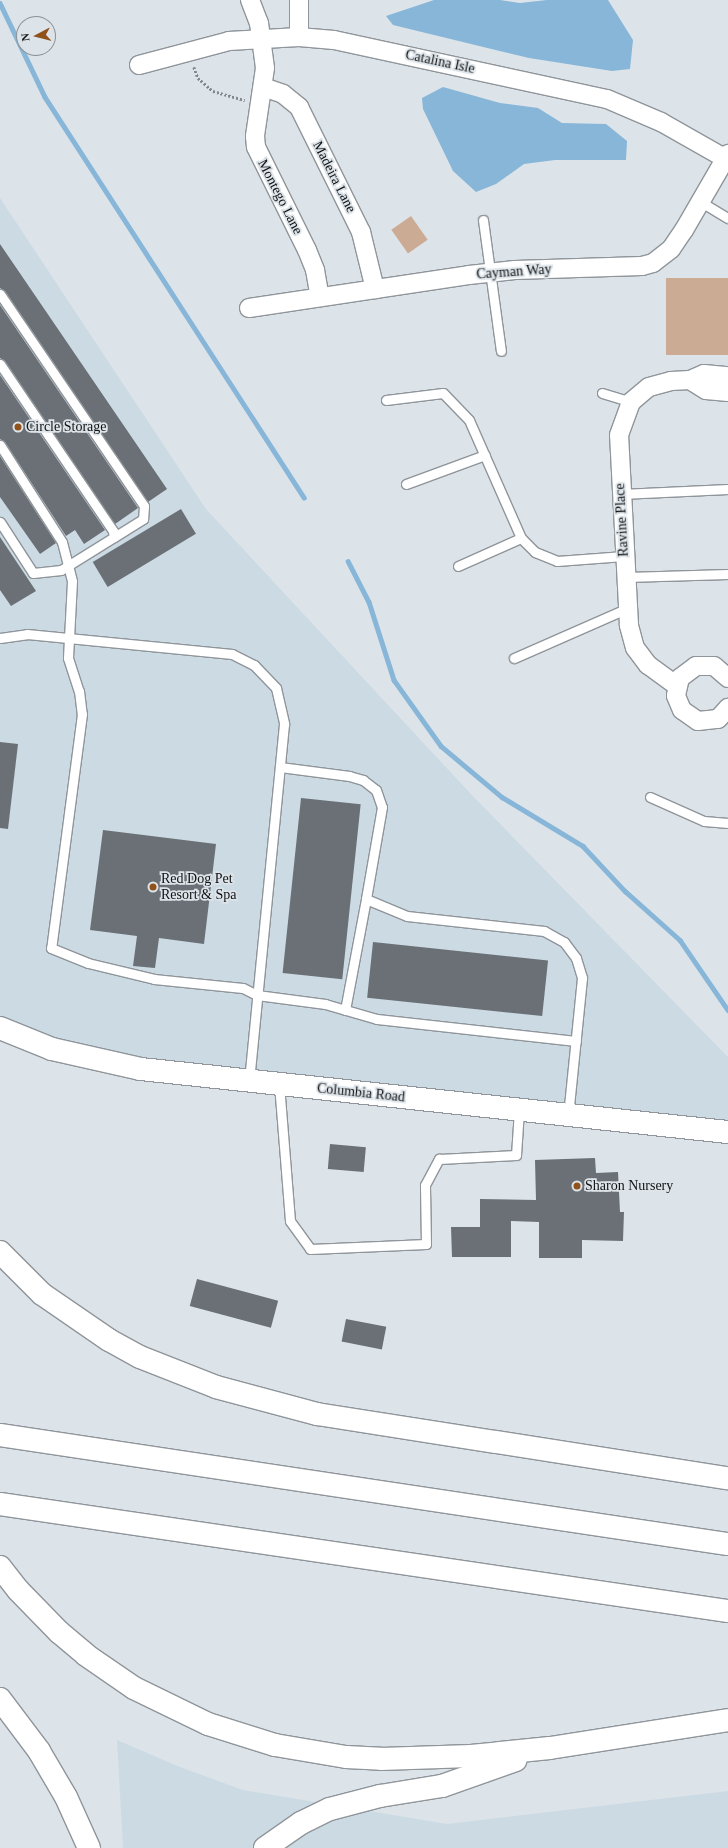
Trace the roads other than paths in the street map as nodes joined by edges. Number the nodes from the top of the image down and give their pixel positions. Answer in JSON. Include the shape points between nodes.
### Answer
{"nodes":[{"id":1,"x":250,"y":0,"type":"edge"},
{"id":2,"x":299,"y":0,"type":"edge"},
{"id":3,"x":299,"y":37,"type":"junction"},
{"id":4,"x":262,"y":39,"type":"junction"},
{"id":5,"x":139,"y":65,"type":"dead end"},
{"id":6,"x":262,"y":95,"type":"junction"},
{"id":7,"x":727,"y":158,"type":"edge"},
{"id":8,"x":701,"y":202,"type":"junction"},
{"id":9,"x":728,"y":218,"type":"edge"},
{"id":10,"x":483,"y":220,"type":"dead end"},
{"id":11,"x":491,"y":273,"type":"junction"},
{"id":12,"x":376,"y":289,"type":"junction"},
{"id":13,"x":0,"y":294,"type":"edge"},
{"id":14,"x":320,"y":297,"type":"junction"},
{"id":15,"x":249,"y":308,"type":"dead end"},
{"id":16,"x":501,"y":351,"type":"dead end"},
{"id":17,"x":0,"y":364,"type":"edge"},
{"id":18,"x":728,"y":376,"type":"edge"},
{"id":19,"x":690,"y":380,"type":"junction"},
{"id":20,"x":728,"y":392,"type":"edge"},
{"id":21,"x":602,"y":393,"type":"dead end"},
{"id":22,"x":386,"y":400,"type":"dead end"},
{"id":23,"x":631,"y":402,"type":"junction"},
{"id":24,"x":0,"y":445,"type":"edge"},
{"id":25,"x":485,"y":455,"type":"junction"},
{"id":26,"x":406,"y":484,"type":"dead end"},
{"id":27,"x":728,"y":489,"type":"edge"},
{"id":28,"x":621,"y":494,"type":"junction"},
{"id":29,"x":0,"y":522,"type":"edge"},
{"id":30,"x":114,"y":537,"type":"junction"},
{"id":31,"x":521,"y":538,"type":"junction"},
{"id":32,"x":624,"y":556,"type":"junction"},
{"id":33,"x":68,"y":565,"type":"junction"},
{"id":34,"x":458,"y":566,"type":"dead end"},
{"id":35,"x":728,"y":574,"type":"edge"},
{"id":36,"x":626,"y":577,"type":"junction"},
{"id":37,"x":628,"y":608,"type":"junction"},
{"id":38,"x":0,"y":638,"type":"edge"},
{"id":39,"x":67,"y":638,"type":"junction"},
{"id":40,"x":514,"y":658,"type":"dead end"},
{"id":41,"x":726,"y":672,"type":"edge"},
{"id":42,"x":677,"y":686,"type":"junction"},
{"id":43,"x":727,"y":715,"type":"edge"},
{"id":44,"x":280,"y":767,"type":"junction"},
{"id":45,"x":650,"y":797,"type":"dead end"},
{"id":46,"x":728,"y":823,"type":"edge"},
{"id":47,"x":366,"y":899,"type":"junction"},
{"id":48,"x":257,"y":995,"type":"junction"},
{"id":49,"x":345,"y":1010,"type":"junction"},
{"id":50,"x":0,"y":1028,"type":"edge"},
{"id":51,"x":576,"y":1041,"type":"junction"},
{"id":52,"x":248,"y":1081,"type":"junction"},
{"id":53,"x":279,"y":1084,"type":"junction"},
{"id":54,"x":519,"y":1110,"type":"junction"},
{"id":55,"x":568,"y":1115,"type":"junction"},
{"id":56,"x":728,"y":1132,"type":"edge"},
{"id":57,"x":0,"y":1252,"type":"edge"},
{"id":58,"x":0,"y":1435,"type":"edge"},
{"id":59,"x":728,"y":1478,"type":"edge"},
{"id":60,"x":0,"y":1504,"type":"edge"},
{"id":61,"x":728,"y":1544,"type":"edge"},
{"id":62,"x":0,"y":1567,"type":"edge"},
{"id":63,"x":728,"y":1612,"type":"edge"},
{"id":64,"x":0,"y":1699,"type":"edge"},
{"id":65,"x":728,"y":1720,"type":"edge"},
{"id":66,"x":550,"y":1748,"type":"junction"},
{"id":67,"x":89,"y":1848,"type":"edge"},
{"id":68,"x":265,"y":1848,"type":"edge"}],
"edges":[{"from":1,"to":4,"type":"street","name":"Montego Lane"},
{"from":2,"to":3,"type":"street"},
{"from":3,"to":4,"type":"street","name":"Catalina Isle"},
{"from":3,"to":7,"type":"street","name":"Catalina Isle","via":[[334,40],[607,99],[661,122]]},
{"from":4,"to":5,"type":"street","name":"Catalina Isle","via":[[229,41]]},
{"from":4,"to":6,"type":"street","name":"Montego Lane"},
{"from":6,"to":12,"type":"street","name":"Madeira Lane","via":[[283,94],[299,108],[361,232]]},
{"from":6,"to":14,"type":"street","name":"Montego Lane","via":[[255,136],[256,147],[307,250],[315,270]]},
{"from":7,"to":8,"type":"street","name":"Cayman Way"},
{"from":8,"to":9,"type":"lane"},
{"from":8,"to":11,"type":"street","name":"Cayman Way","via":[[671,249],[653,263],[642,266]]},
{"from":10,"to":11,"type":"lane"},
{"from":11,"to":12,"type":"street","name":"Cayman Way"},
{"from":11,"to":16,"type":"lane"},
{"from":12,"to":14,"type":"street","name":"Cayman Way"},
{"from":13,"to":30,"type":"lane","via":[[144,506],[143,519]]},
{"from":14,"to":15,"type":"street","name":"Cayman Way"},
{"from":17,"to":30,"type":"lane"},
{"from":18,"to":19,"type":"street","via":[[704,374]]},
{"from":19,"to":20,"type":"street","via":[[701,389]]},
{"from":19,"to":23,"type":"street","via":[[666,382],[649,387]]},
{"from":21,"to":23,"type":"lane"},
{"from":22,"to":25,"type":"lane","via":[[443,393],[469,420]]},
{"from":23,"to":28,"type":"street","name":"Ravine Place","via":[[619,435]]},
{"from":24,"to":33,"type":"lane","via":[[62,542]]},
{"from":25,"to":26,"type":"lane"},
{"from":25,"to":31,"type":"lane"},
{"from":27,"to":28,"type":"lane"},
{"from":28,"to":32,"type":"street","name":"Ravine Place"},
{"from":29,"to":33,"type":"lane","via":[[33,573],[52,573]]},
{"from":30,"to":33,"type":"lane"},
{"from":31,"to":32,"type":"lane","via":[[535,552],[557,561]]},
{"from":31,"to":34,"type":"lane"},
{"from":32,"to":36,"type":"street","name":"Ravine Place"},
{"from":33,"to":39,"type":"lane","via":[[72,597]]},
{"from":35,"to":36,"type":"lane"},
{"from":36,"to":37,"type":"street","name":"Ravine Place"},
{"from":37,"to":40,"type":"lane"},
{"from":37,"to":42,"type":"street","name":"Ravine Place","via":[[635,648],[648,665]]},
{"from":38,"to":39,"type":"lane","via":[[27,634]]},
{"from":39,"to":44,"type":"lane","via":[[232,654],[254,665],[276,688],[284,724]]},
{"from":39,"to":48,"type":"lane","via":[[68,658],[80,691],[82,714],[51,948],[88,963],[130,975],[243,988]]},
{"from":41,"to":42,"type":"street","via":[[714,666],[696,666],[687,671]]},
{"from":42,"to":43,"type":"street","via":[[677,702],[689,717],[708,722]]},
{"from":44,"to":47,"type":"lane","via":[[349,776],[363,780],[376,790],[382,807]]},
{"from":44,"to":48,"type":"lane"},
{"from":45,"to":46,"type":"lane","via":[[704,821]]},
{"from":47,"to":49,"type":"lane"},
{"from":47,"to":51,"type":"lane","via":[[407,916],[544,931],[564,942],[576,958],[582,978]]},
{"from":48,"to":49,"type":"lane","via":[[325,1004]]},
{"from":48,"to":52,"type":"lane"},
{"from":49,"to":51,"type":"lane","via":[[377,1019]]},
{"from":50,"to":52,"type":"main road","name":"Columbia Road","via":[[52,1049],[107,1063]]},
{"from":51,"to":55,"type":"lane"},
{"from":52,"to":53,"type":"main road","name":"Columbia Road"},
{"from":53,"to":54,"type":"main road","name":"Columbia Road"},
{"from":53,"to":54,"type":"lane","via":[[290,1221],[310,1249],[426,1244],[425,1185],[439,1159],[516,1155]]},
{"from":54,"to":55,"type":"main road","name":"Columbia Road"},
{"from":55,"to":56,"type":"main road","name":"Columbia Road"},
{"from":57,"to":59,"type":"main road","via":[[42,1294],[98,1333],[140,1356],[216,1387],[324,1415]]},
{"from":58,"to":61,"type":"main road"},
{"from":60,"to":63,"type":"main road"},
{"from":62,"to":66,"type":"main road","via":[[18,1590],[59,1632],[86,1655],[134,1688],[208,1724],[275,1746],[338,1756],[381,1759],[471,1756]]},
{"from":64,"to":67,"type":"main road","via":[[66,1797]]},
{"from":65,"to":66,"type":"main road"},
{"from":66,"to":68,"type":"main road","via":[[442,1786],[330,1809],[301,1823]]}]}
